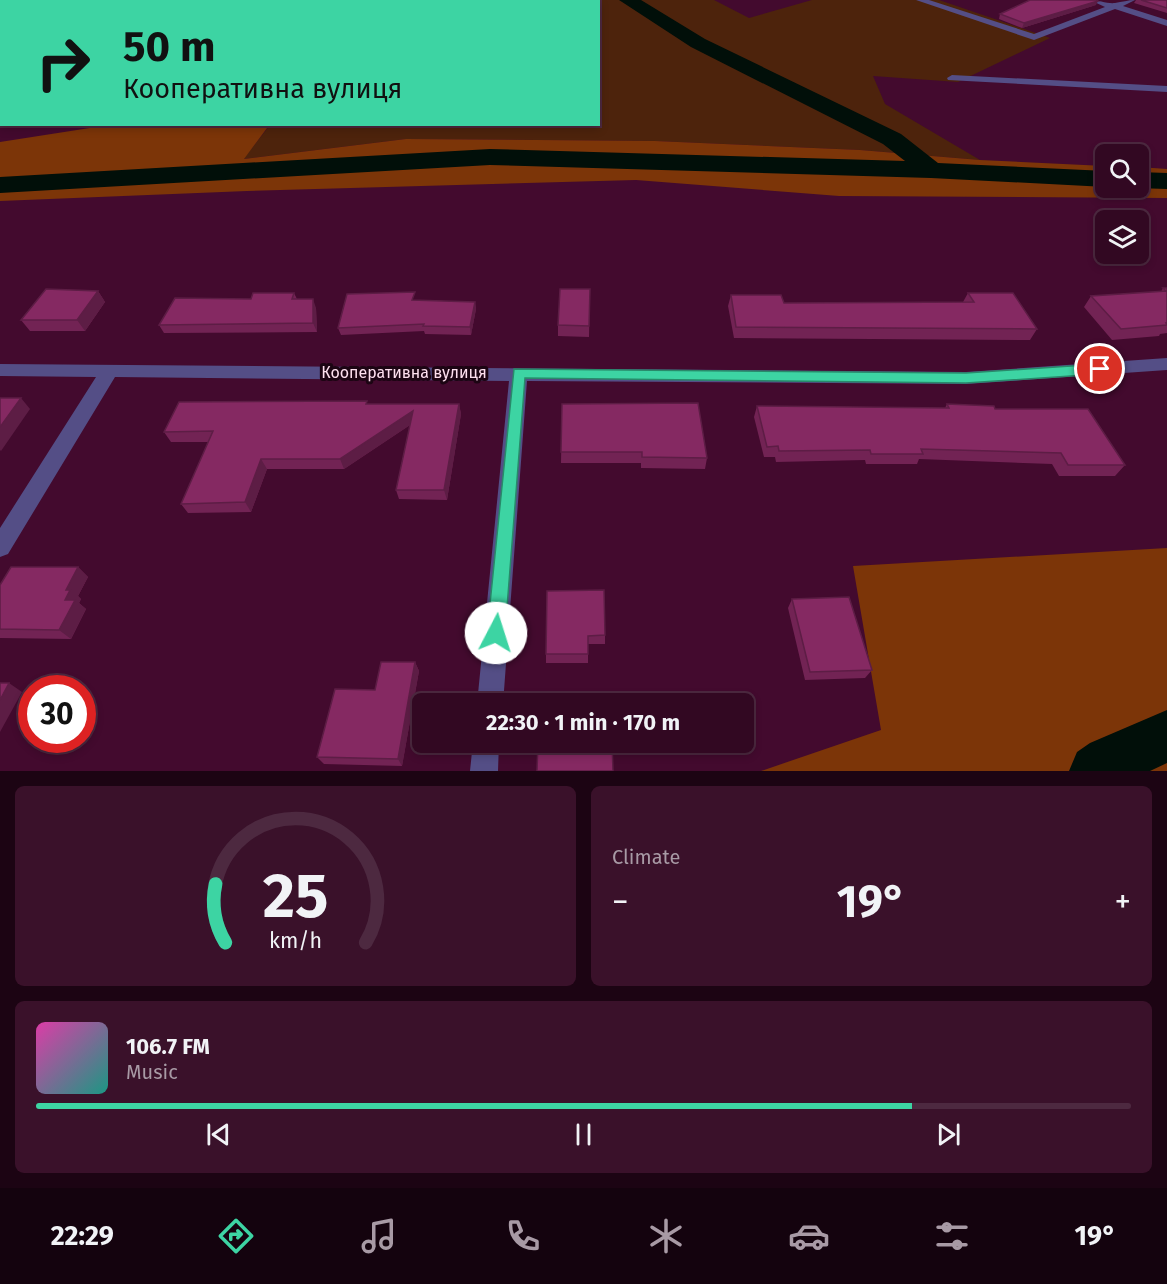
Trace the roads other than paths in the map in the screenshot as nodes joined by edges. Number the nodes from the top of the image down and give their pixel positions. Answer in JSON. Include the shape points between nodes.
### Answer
{"nodes":[{"id":1,"x":920,"y":0,"type":"edge"},
{"id":2,"x":1094,"y":0,"type":"edge"},
{"id":3,"x":1131,"y":0,"type":"edge"},
{"id":4,"x":1115,"y":6,"type":"junction"},
{"id":5,"x":1167,"y":23,"type":"edge"},
{"id":6,"x":952,"y":78,"type":"dead end"},
{"id":7,"x":1167,"y":89,"type":"edge"},
{"id":8,"x":1167,"y":364,"type":"edge"},
{"id":9,"x":0,"y":370,"type":"edge"},
{"id":10,"x":110,"y":370,"type":"junction"},
{"id":11,"x":519,"y":373,"type":"junction"},
{"id":12,"x":0,"y":547,"type":"edge"},
{"id":13,"x":491,"y":693,"type":"edge"},
{"id":14,"x":485,"y":753,"type":"edge"},
{"id":15,"x":484,"y":771,"type":"edge"}],
"edges":[{"from":1,"to":4,"type":"street","via":[[1034,37]]},
{"from":2,"to":4,"type":"street"},
{"from":3,"to":4,"type":"street"},
{"from":4,"to":5,"type":"street"},
{"from":6,"to":7,"type":"street"},
{"from":8,"to":11,"type":"street","name":"Кооперативна вулиця","via":[[966,378]]},
{"from":9,"to":10,"type":"street","name":"Кооперативна вулиця"},
{"from":10,"to":11,"type":"street","name":"Кооперативна вулиця"},
{"from":10,"to":12,"type":"street"},
{"from":11,"to":13,"type":"street"},
{"from":14,"to":15,"type":"street"}]}
